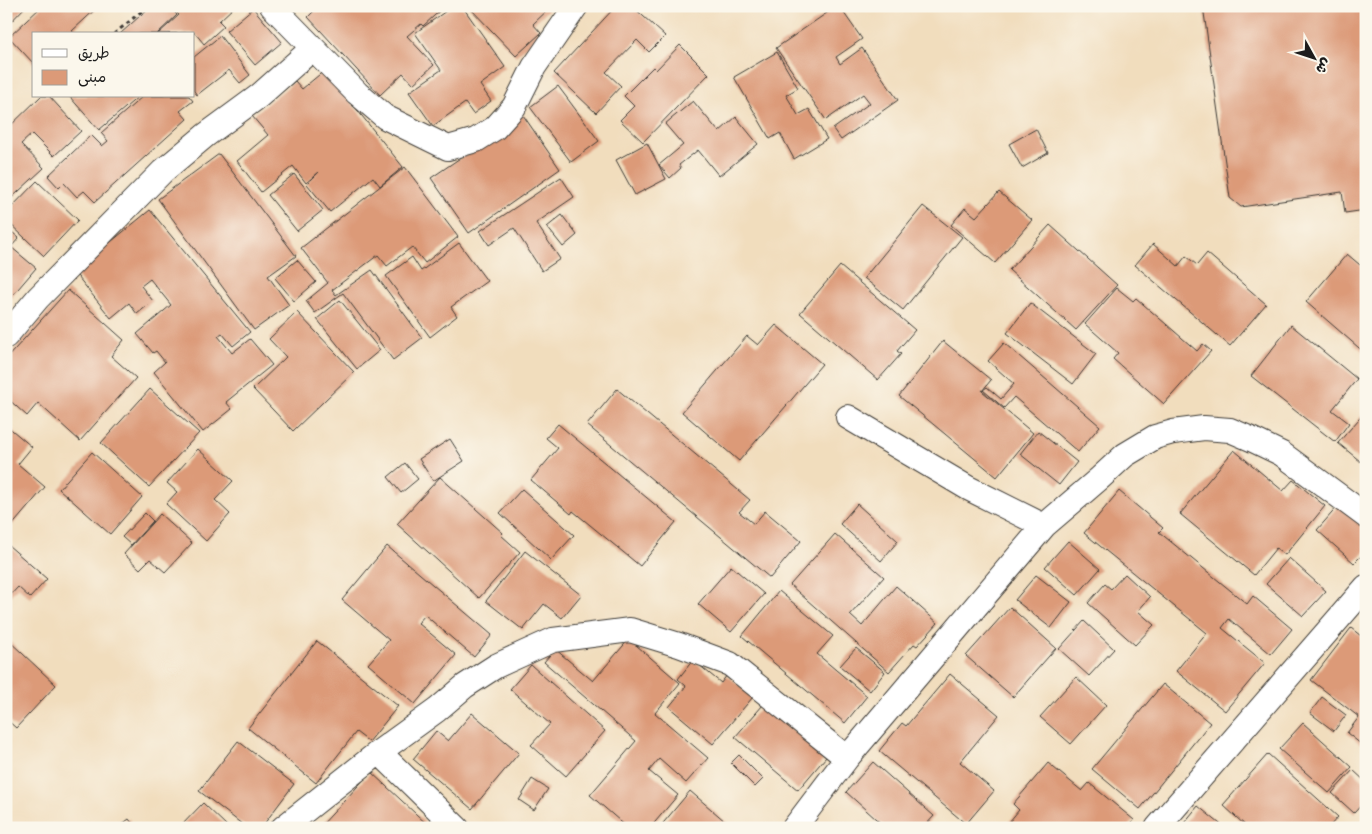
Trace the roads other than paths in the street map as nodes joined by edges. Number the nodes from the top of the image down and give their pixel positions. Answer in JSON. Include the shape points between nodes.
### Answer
{"nodes":[{"id":1,"x":272,"y":6,"type":"edge"},
{"id":2,"x":576,"y":6,"type":"edge"},
{"id":3,"x":313,"y":48,"type":"junction"},
{"id":4,"x":6,"y":336,"type":"edge"},
{"id":5,"x":848,"y":417,"type":"dead end"},
{"id":6,"x":1366,"y":516,"type":"edge"},
{"id":7,"x":1044,"y":526,"type":"junction"},
{"id":8,"x":1366,"y":586,"type":"edge"},
{"id":9,"x":380,"y":752,"type":"junction"},
{"id":10,"x":847,"y":758,"type":"junction"},
{"id":11,"x":283,"y":828,"type":"edge"},
{"id":12,"x":457,"y":828,"type":"edge"},
{"id":13,"x":794,"y":828,"type":"edge"},
{"id":14,"x":1157,"y":828,"type":"edge"}],
"edges":[{"from":1,"to":3,"type":"street"},
{"from":2,"to":3,"type":"street","via":[[534,67],[514,107],[495,128],[476,140],[448,148],[385,117]]},
{"from":3,"to":4,"type":"street","via":[[259,96],[162,171],[38,298]]},
{"from":5,"to":7,"type":"street","via":[[968,488]]},
{"from":6,"to":7,"type":"street","via":[[1282,454],[1230,430],[1204,428],[1155,437],[1125,455]]},
{"from":7,"to":10,"type":"street"},
{"from":8,"to":14,"type":"street"},
{"from":9,"to":10,"type":"street","via":[[496,666],[553,640],[630,630],[679,644],[730,664]]},
{"from":9,"to":11,"type":"street"},
{"from":9,"to":12,"type":"street"},
{"from":10,"to":13,"type":"street"}]}
